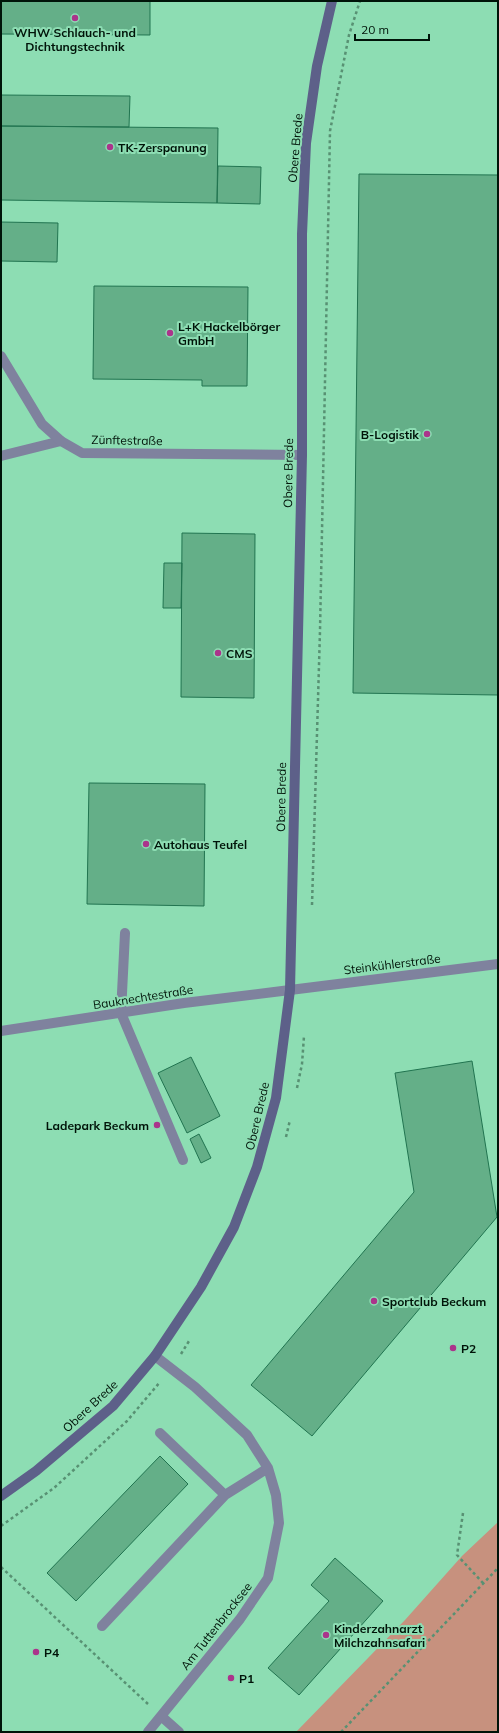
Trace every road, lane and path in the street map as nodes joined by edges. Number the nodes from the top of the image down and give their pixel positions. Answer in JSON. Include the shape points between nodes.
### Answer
{"nodes":[{"id":1,"x":332,"y":1,"type":"edge"},
{"id":2,"x":360,"y":1,"type":"edge"},
{"id":3,"x":1,"y":356,"type":"edge"},
{"id":4,"x":61,"y":441,"type":"junction"},
{"id":5,"x":302,"y":455,"type":"junction"},
{"id":6,"x":1,"y":456,"type":"edge"},
{"id":7,"x":311,"y":910,"type":"dead end"},
{"id":8,"x":125,"y":934,"type":"dead end"},
{"id":9,"x":498,"y":964,"type":"edge"},
{"id":10,"x":290,"y":990,"type":"junction"},
{"id":11,"x":121,"y":1013,"type":"junction"},
{"id":12,"x":1,"y":1031,"type":"edge"},
{"id":13,"x":304,"y":1033,"type":"dead end"},
{"id":14,"x":296,"y":1092,"type":"dead end"},
{"id":15,"x":292,"y":1114,"type":"dead end"},
{"id":16,"x":284,"y":1141,"type":"dead end"},
{"id":17,"x":183,"y":1160,"type":"dead end"},
{"id":18,"x":192,"y":1336,"type":"dead end"},
{"id":19,"x":155,"y":1356,"type":"junction"},
{"id":20,"x":171,"y":1368,"type":"junction"},
{"id":21,"x":160,"y":1433,"type":"dead end"},
{"id":22,"x":268,"y":1468,"type":"junction"},
{"id":23,"x":225,"y":1495,"type":"junction"},
{"id":24,"x":1,"y":1496,"type":"edge"},
{"id":25,"x":463,"y":1513,"type":"dead end"},
{"id":26,"x":1,"y":1526,"type":"edge"},
{"id":27,"x":1,"y":1566,"type":"edge"},
{"id":28,"x":498,"y":1568,"type":"edge"},
{"id":29,"x":483,"y":1583,"type":"junction"},
{"id":30,"x":102,"y":1626,"type":"dead end"},
{"id":31,"x":161,"y":1716,"type":"junction"},
{"id":32,"x":148,"y":1732,"type":"edge"},
{"id":33,"x":179,"y":1732,"type":"edge"},
{"id":34,"x":341,"y":1732,"type":"edge"}],
"edges":[{"from":1,"to":5,"type":"street","name":"Obere Brede","via":[[318,66],[306,143],[302,234]]},
{"from":2,"to":7,"type":"path","via":[[349,35],[330,131],[320,631]]},
{"from":3,"to":4,"type":"street","name":"Zünftestraße","via":[[42,424]]},
{"from":4,"to":5,"type":"street","name":"Zünftestraße","via":[[82,452]]},
{"from":4,"to":6,"type":"street"},
{"from":5,"to":10,"type":"street","name":"Obere Brede"},
{"from":8,"to":11,"type":"street"},
{"from":9,"to":10,"type":"street","name":"Steinkühlerstraße"},
{"from":10,"to":11,"type":"street","name":"Bauknechtestraße"},
{"from":10,"to":19,"type":"street","name":"Obere Brede","via":[[276,1098],[258,1167],[234,1227],[209,1274]]},
{"from":11,"to":12,"type":"street","name":"Bauknechtestraße"},
{"from":11,"to":17,"type":"street"},
{"from":13,"to":14,"type":"path","via":[[302,1064]]},
{"from":15,"to":16,"type":"path"},
{"from":18,"to":20,"type":"path"},
{"from":19,"to":20,"type":"street","name":"Am Tuttenbrocksee"},
{"from":19,"to":24,"type":"street","name":"Obere Brede","via":[[112,1406],[36,1471]]},
{"from":20,"to":22,"type":"street","name":"Am Tuttenbrocksee","via":[[247,1435]]},
{"from":20,"to":26,"type":"path","via":[[127,1421],[54,1488]]},
{"from":21,"to":23,"type":"street"},
{"from":22,"to":23,"type":"street"},
{"from":22,"to":31,"type":"street","name":"Am Tuttenbrocksee","via":[[276,1495],[279,1524],[268,1578],[240,1620]]},
{"from":23,"to":30,"type":"street"},
{"from":25,"to":29,"type":"path","via":[[457,1555]]},
{"from":27,"to":31,"type":"path"},
{"from":28,"to":29,"type":"path"},
{"from":29,"to":34,"type":"path"},
{"from":31,"to":32,"type":"street","name":"Am Tuttenbrocksee"},
{"from":31,"to":33,"type":"street"}]}
